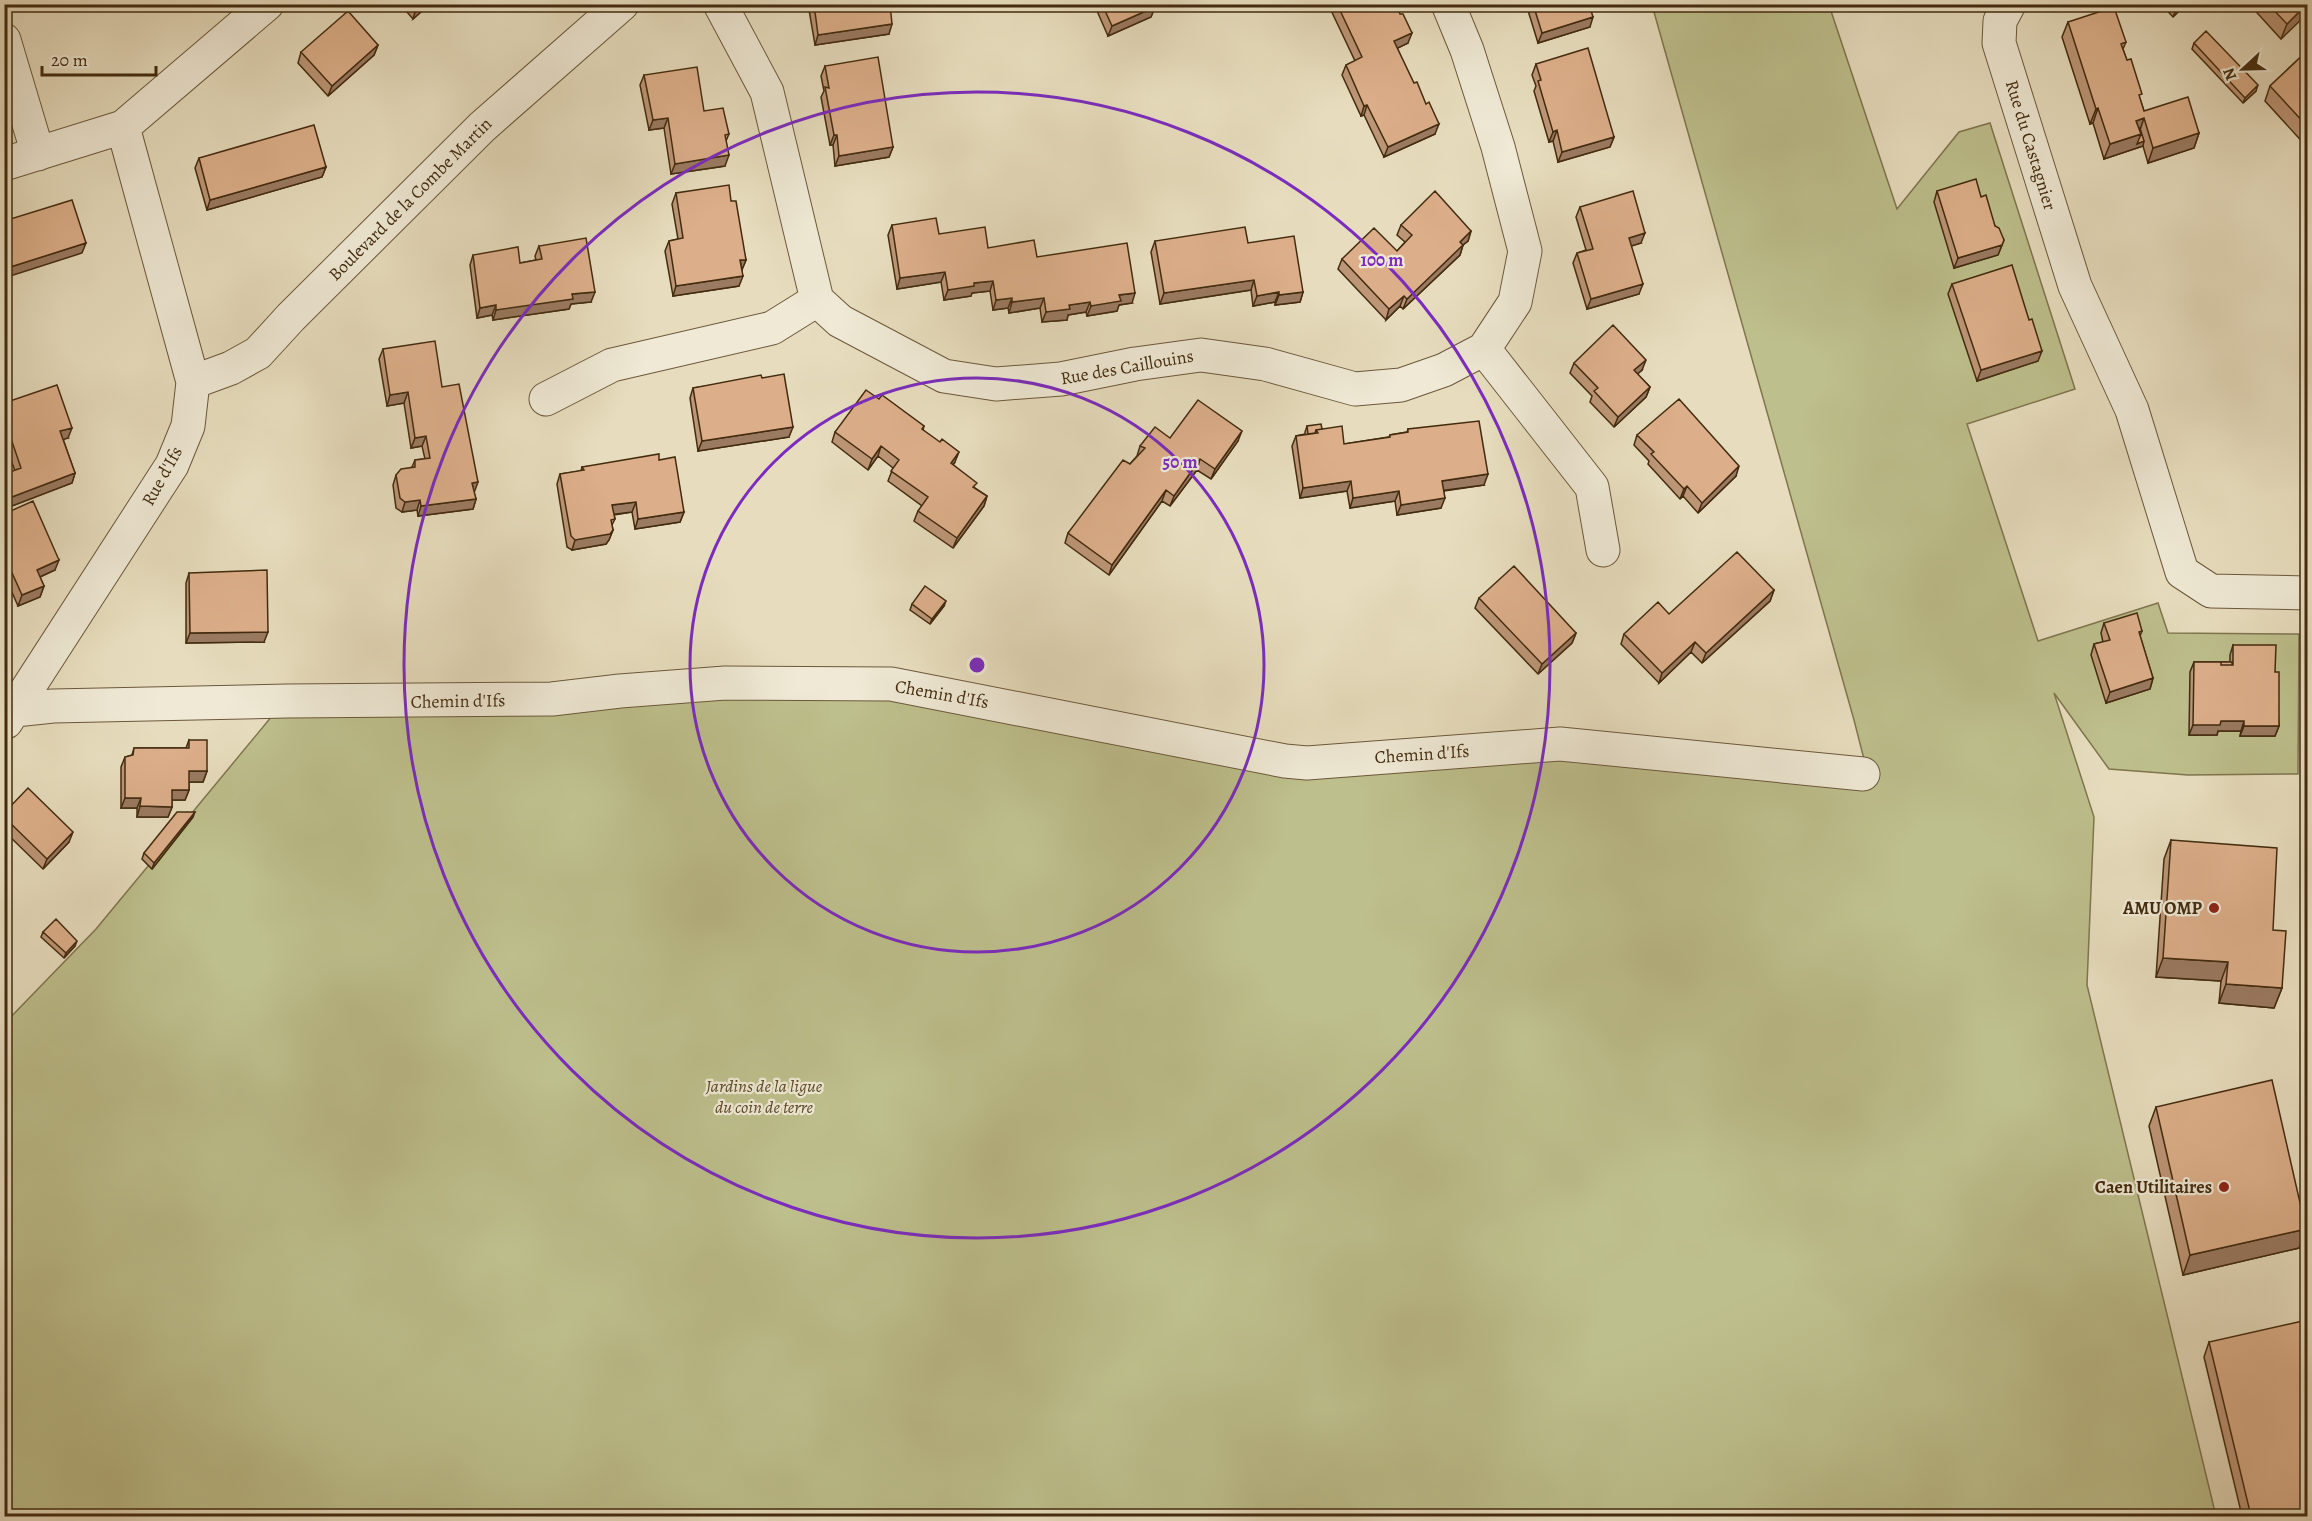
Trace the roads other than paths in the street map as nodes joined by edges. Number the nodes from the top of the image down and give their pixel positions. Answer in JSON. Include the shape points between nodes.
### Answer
{"nodes":[{"id":1,"x":267,"y":4,"type":"edge"},
{"id":2,"x":622,"y":4,"type":"edge"},
{"id":3,"x":720,"y":4,"type":"edge"},
{"id":4,"x":1448,"y":4,"type":"edge"},
{"id":5,"x":2009,"y":4,"type":"edge"},
{"id":6,"x":4,"y":40,"type":"edge"},
{"id":7,"x":123,"y":127,"type":"junction"},
{"id":8,"x":38,"y":154,"type":"junction"},
{"id":9,"x":4,"y":164,"type":"edge"},
{"id":10,"x":817,"y":300,"type":"junction"},
{"id":11,"x":1484,"y":349,"type":"junction"},
{"id":12,"x":193,"y":382,"type":"junction"},
{"id":13,"x":546,"y":399,"type":"dead end"},
{"id":14,"x":1603,"y":550,"type":"dead end"},
{"id":15,"x":2307,"y":592,"type":"edge"},
{"id":16,"x":10,"y":717,"type":"edge"},
{"id":17,"x":1863,"y":774,"type":"dead end"}],
"edges":[{"from":1,"to":7,"type":"street"},
{"from":2,"to":12,"type":"street","name":"Boulevard de la Combe Martin","via":[[482,126],[258,353],[231,369]]},
{"from":3,"to":10,"type":"street","via":[[767,92]]},
{"from":4,"to":11,"type":"street","name":"Rue des Caillouins","via":[[1498,147],[1525,251],[1515,302]]},
{"from":5,"to":15,"type":"street","name":"Rue du Castagnier","via":[[2000,21],[2000,43],[2075,286],[2132,410],[2182,572],[2211,591]]},
{"from":6,"to":8,"type":"street"},
{"from":7,"to":8,"type":"street"},
{"from":7,"to":12,"type":"street","name":"Rue d'Ifs"},
{"from":8,"to":9,"type":"street"},
{"from":10,"to":11,"type":"street","name":"Rue des Caillouins","via":[[840,321],[944,376],[996,384],[1061,380],[1201,354],[1266,364],[1355,389],[1401,385],[1444,370]]},
{"from":10,"to":13,"type":"street","via":[[772,328],[612,365]]},
{"from":11,"to":14,"type":"street","via":[[1592,487]]},
{"from":12,"to":16,"type":"street","name":"Rue d'Ifs","via":[[188,426],[172,465]]},
{"from":16,"to":17,"type":"street","name":"Chemin d'Ifs","via":[[53,706],[552,699],[725,683],[891,684],[1285,761],[1307,763],[1560,744]]}]}
